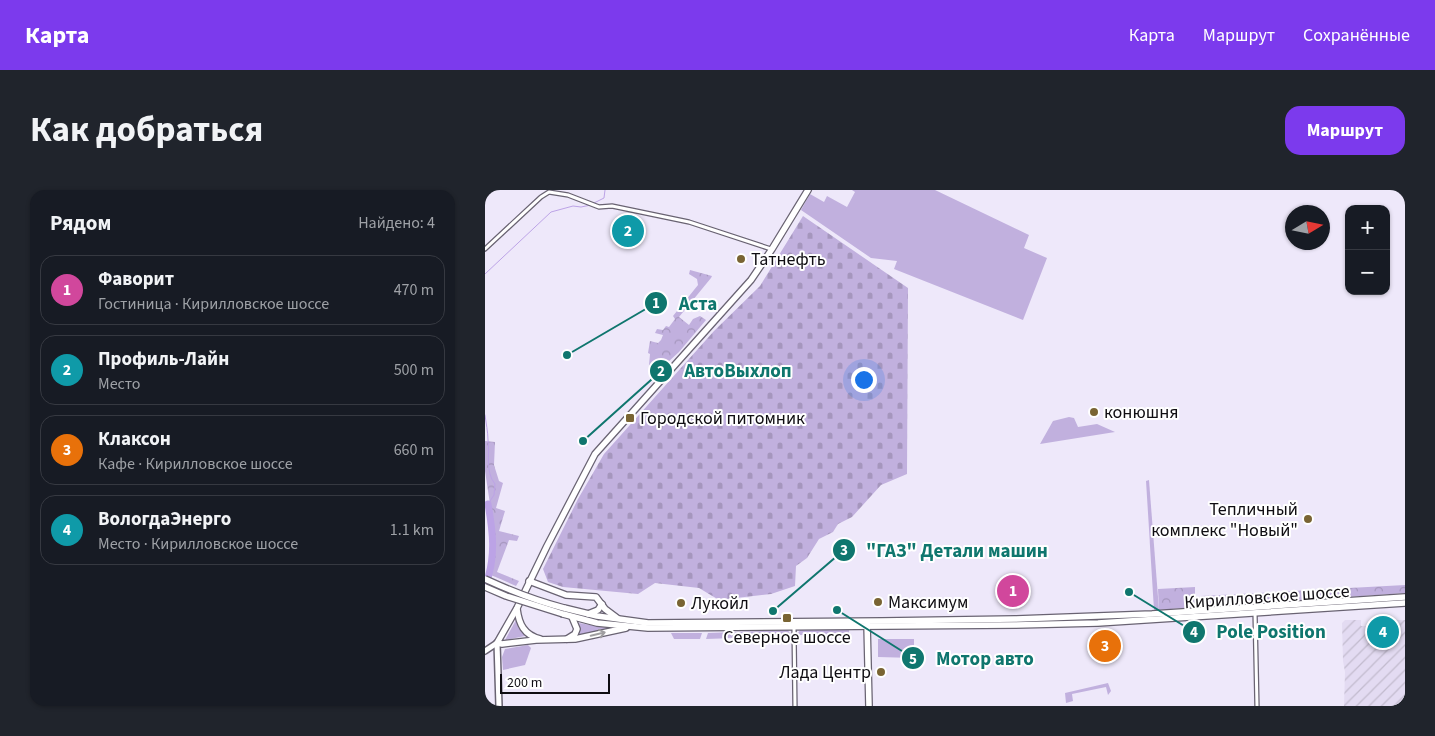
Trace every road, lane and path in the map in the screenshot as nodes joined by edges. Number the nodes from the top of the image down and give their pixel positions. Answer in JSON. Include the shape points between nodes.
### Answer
{"nodes":[{"id":1,"x":808,"y":190,"type":"edge"},
{"id":2,"x":485,"y":248,"type":"edge"},
{"id":3,"x":772,"y":249,"type":"junction"},
{"id":4,"x":485,"y":579,"type":"edge"},
{"id":5,"x":529,"y":581,"type":"junction"},
{"id":6,"x":485,"y":587,"type":"edge"},
{"id":7,"x":1405,"y":597,"type":"edge"},
{"id":8,"x":1405,"y":603,"type":"edge"},
{"id":9,"x":602,"y":604,"type":"junction"},
{"id":10,"x":517,"y":608,"type":"junction"},
{"id":11,"x":564,"y":611,"type":"junction"},
{"id":12,"x":1255,"y":611,"type":"junction"},
{"id":13,"x":585,"y":614,"type":"junction"},
{"id":14,"x":572,"y":617,"type":"junction"},
{"id":15,"x":625,"y":620,"type":"junction"},
{"id":16,"x":867,"y":624,"type":"junction"},
{"id":17,"x":630,"y":627,"type":"junction"},
{"id":18,"x":794,"y":628,"type":"junction"},
{"id":19,"x":566,"y":639,"type":"junction"},
{"id":20,"x":542,"y":640,"type":"junction"},
{"id":21,"x":497,"y":643,"type":"junction"},
{"id":22,"x":485,"y":650,"type":"edge"},
{"id":23,"x":499,"y":706,"type":"edge"},
{"id":24,"x":795,"y":706,"type":"edge"},
{"id":25,"x":869,"y":706,"type":"edge"},
{"id":26,"x":1257,"y":706,"type":"edge"}],
"edges":[{"from":1,"to":3,"type":"main road"},
{"from":2,"to":3,"type":"street","via":[[549,192],[599,206],[689,222]]},
{"from":3,"to":5,"type":"main road","via":[[719,317],[596,452]]},
{"from":4,"to":11,"type":"main road","bridge":true},
{"from":5,"to":9,"type":"main road","via":[[568,596],[595,596]]},
{"from":5,"to":10,"type":"main road"},
{"from":6,"to":11,"type":"main road","bridge":true,"via":[[506,596]]},
{"from":7,"to":12,"type":"main road","name":"Кирилловское шоссе"},
{"from":8,"to":12,"type":"main road","name":"Кирилловское шоссе"},
{"from":9,"to":13,"type":"main road","via":[[595,612]]},
{"from":9,"to":15,"type":"main road","via":[[612,615]]},
{"from":10,"to":20,"type":"main road","via":[[520,625]]},
{"from":10,"to":21,"type":"main road"},
{"from":11,"to":13,"type":"main road","name":"Кирилловское шоссе"},
{"from":11,"to":14,"type":"main road","name":"Кирилловское шоссе"},
{"from":12,"to":16,"type":"main road","name":"Кирилловское шоссе","via":[[1089,623]]},
{"from":12,"to":26,"type":"street"},
{"from":13,"to":15,"type":"main road","name":"Кирилловское шоссе"},
{"from":14,"to":17,"type":"main road","name":"Кирилловское шоссе"},
{"from":14,"to":19,"type":"main road","via":[[577,629]]},
{"from":15,"to":16,"type":"main road","name":"Кирилловское шоссе"},
{"from":16,"to":18,"type":"main road","name":"Кирилловское шоссе"},
{"from":16,"to":25,"type":"main road"},
{"from":17,"to":18,"type":"main road","name":"Кирилловское шоссе"},
{"from":19,"to":17,"type":"main road","one_way":true},
{"from":18,"to":24,"type":"street"},
{"from":19,"to":20,"type":"main road"},
{"from":20,"to":21,"type":"main road"},
{"from":21,"to":22,"type":"street"},
{"from":21,"to":23,"type":"street"}]}
